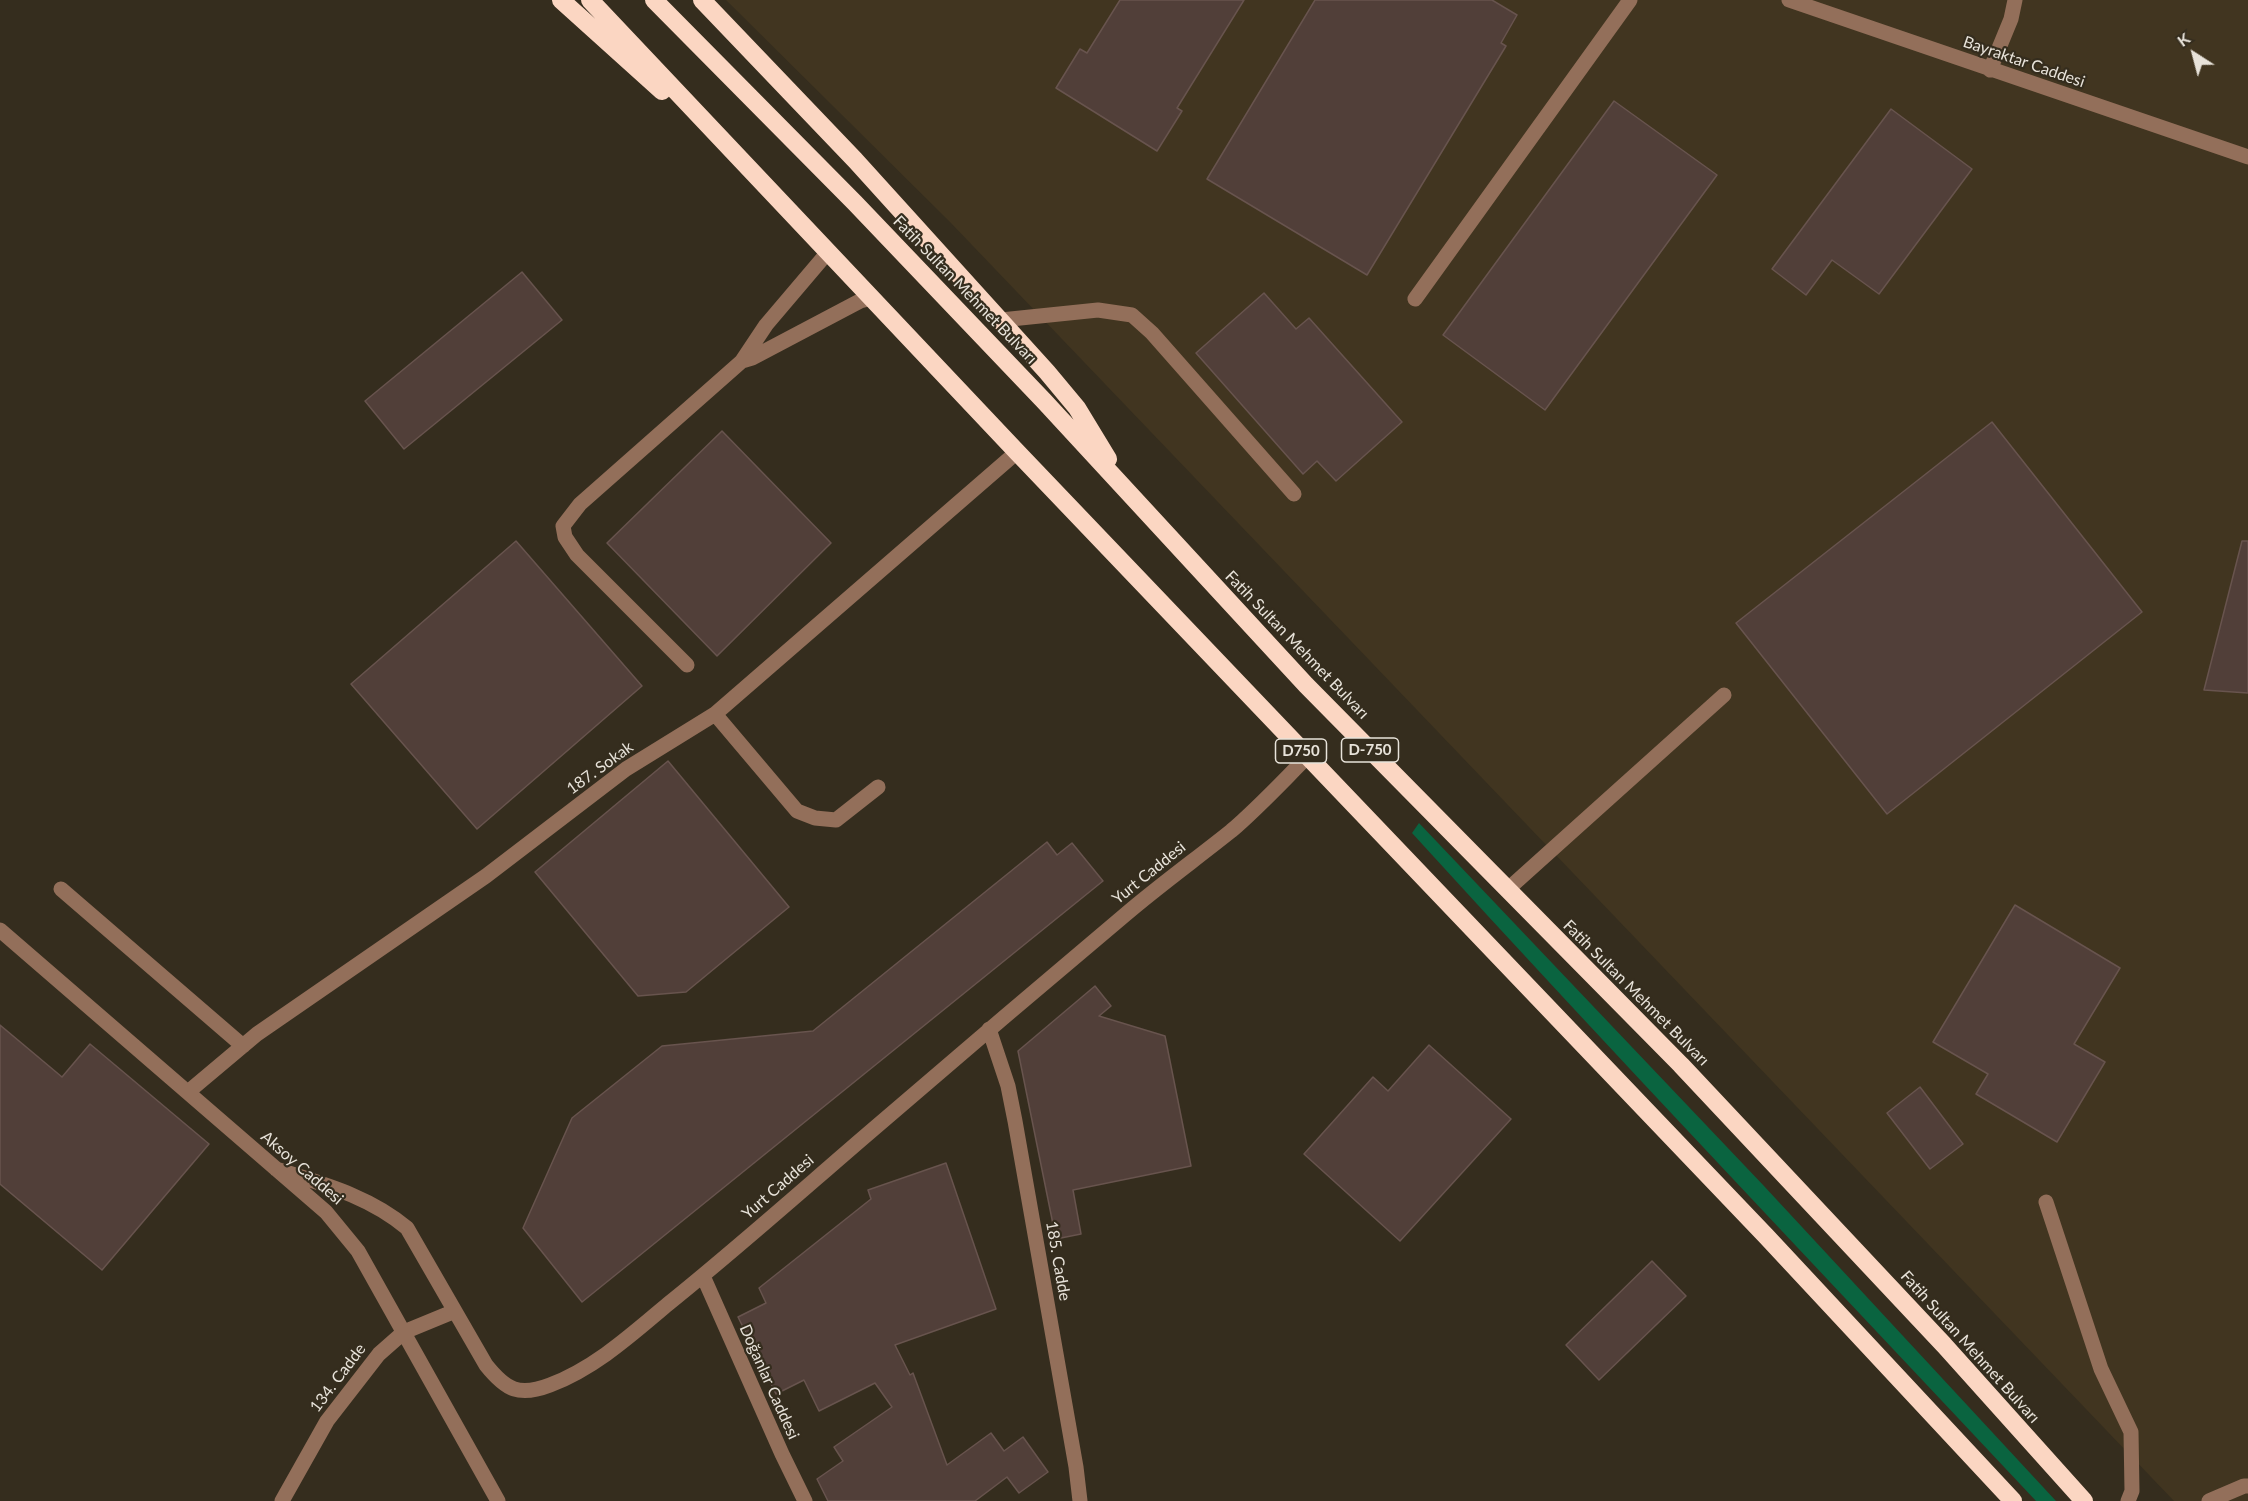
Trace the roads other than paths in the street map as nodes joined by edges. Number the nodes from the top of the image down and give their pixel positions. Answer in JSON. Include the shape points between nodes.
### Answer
{"nodes":[{"id":1,"x":561,"y":0,"type":"edge"},
{"id":2,"x":590,"y":0,"type":"edge"},
{"id":3,"x":654,"y":0,"type":"edge"},
{"id":4,"x":702,"y":0,"type":"edge"},
{"id":5,"x":1630,"y":0,"type":"edge"},
{"id":6,"x":1789,"y":0,"type":"edge"},
{"id":7,"x":2015,"y":0,"type":"edge"},
{"id":8,"x":1990,"y":70,"type":"junction"},
{"id":9,"x":2248,"y":157,"type":"edge"},
{"id":10,"x":765,"y":183,"type":"junction"},
{"id":11,"x":828,"y":252,"type":"junction"},
{"id":12,"x":872,"y":298,"type":"junction"},
{"id":13,"x":1414,"y":299,"type":"dead end"},
{"id":14,"x":1001,"y":320,"type":"junction"},
{"id":15,"x":742,"y":361,"type":"junction"},
{"id":16,"x":1017,"y":452,"type":"junction"},
{"id":17,"x":1127,"y":491,"type":"junction"},
{"id":18,"x":1294,"y":494,"type":"dead end"},
{"id":19,"x":687,"y":664,"type":"dead end"},
{"id":20,"x":1724,"y":694,"type":"dead end"},
{"id":21,"x":714,"y":714,"type":"junction"},
{"id":22,"x":1307,"y":757,"type":"junction"},
{"id":23,"x":878,"y":788,"type":"dead end"},
{"id":24,"x":61,"y":889,"type":"dead end"},
{"id":25,"x":1507,"y":890,"type":"junction"},
{"id":26,"x":0,"y":930,"type":"edge"},
{"id":27,"x":989,"y":1029,"type":"junction"},
{"id":28,"x":243,"y":1046,"type":"junction"},
{"id":29,"x":188,"y":1092,"type":"junction"},
{"id":30,"x":276,"y":1169,"type":"junction"},
{"id":31,"x":2046,"y":1202,"type":"dead end"},
{"id":32,"x":703,"y":1276,"type":"junction"},
{"id":33,"x":455,"y":1311,"type":"junction"},
{"id":34,"x":404,"y":1332,"type":"junction"},
{"id":35,"x":2248,"y":1486,"type":"edge"},
{"id":36,"x":2131,"y":1500,"type":"edge"},
{"id":37,"x":282,"y":1501,"type":"edge"},
{"id":38,"x":498,"y":1501,"type":"edge"},
{"id":39,"x":806,"y":1501,"type":"edge"},
{"id":40,"x":1080,"y":1501,"type":"edge"},
{"id":41,"x":2013,"y":1501,"type":"edge"},
{"id":42,"x":2084,"y":1501,"type":"edge"},
{"id":43,"x":2209,"y":1501,"type":"edge"}],
"edges":[{"from":1,"to":10,"type":"highway"},
{"from":2,"to":10,"type":"highway","number":"D750"},
{"from":3,"to":17,"type":"highway","name":"Fatih Sultan Mehmet Bulvarı","number":"D-750","via":[[855,203]]},
{"from":4,"to":14,"type":"highway"},
{"from":5,"to":13,"type":"street"},
{"from":6,"to":8,"type":"street","name":"Bayraktar Caddesi"},
{"from":7,"to":8,"type":"street"},
{"from":8,"to":9,"type":"street","name":"Bayraktar Caddesi"},
{"from":10,"to":11,"type":"highway","number":"D750"},
{"from":11,"to":12,"type":"highway","number":"D750"},
{"from":11,"to":15,"type":"street","via":[[766,325]]},
{"from":12,"to":15,"type":"street"},
{"from":12,"to":16,"type":"highway","number":"D750"},
{"from":14,"to":17,"type":"highway","via":[[1077,408]]},
{"from":14,"to":18,"type":"street","via":[[1098,310],[1132,315]]},
{"from":15,"to":19,"type":"street","via":[[580,504],[563,526],[577,555]]},
{"from":16,"to":21,"type":"street","name":"187. Sokak"},
{"from":16,"to":22,"type":"highway","number":"D750"},
{"from":17,"to":25,"type":"highway","name":"Fatih Sultan Mehmet Bulvarı","number":"D-750","via":[[1306,685]]},
{"from":20,"to":25,"type":"street"},
{"from":21,"to":23,"type":"street","via":[[797,812],[836,820]]},
{"from":21,"to":28,"type":"street","name":"187. Sokak","via":[[626,769],[486,876]]},
{"from":22,"to":27,"type":"street","name":"Yurt Caddesi","via":[[1231,830]]},
{"from":22,"to":41,"type":"highway","number":"D750","via":[[1766,1236]]},
{"from":24,"to":28,"type":"street"},
{"from":25,"to":42,"type":"highway","name":"Fatih Sultan Mehmet Bulvarı","number":"D-750","via":[[1681,1065],[1944,1345]]},
{"from":26,"to":29,"type":"street","name":"Aksoy Caddesi"},
{"from":27,"to":32,"type":"street","name":"Yurt Caddesi"},
{"from":27,"to":40,"type":"street","name":"185. Cadde","via":[[1015,1121]]},
{"from":28,"to":29,"type":"street","name":"187. Sokak"},
{"from":29,"to":30,"type":"street","name":"Aksoy Caddesi"},
{"from":30,"to":33,"type":"street","name":"Yurt Caddesi","via":[[373,1203],[391,1215],[407,1228]]},
{"from":30,"to":34,"type":"street","name":"Aksoy Caddesi","via":[[343,1230]]},
{"from":31,"to":36,"type":"street","via":[[2101,1369],[2131,1432]]},
{"from":32,"to":33,"type":"street","name":"Yurt Caddesi","via":[[606,1355],[574,1374],[533,1390],[511,1389],[499,1381]]},
{"from":32,"to":39,"type":"street","name":"Doğanlar Caddesi"},
{"from":33,"to":34,"type":"street","name":"134. Cadde"},
{"from":34,"to":37,"type":"street","name":"134. Cadde","via":[[379,1354],[327,1420]]},
{"from":34,"to":38,"type":"street","name":"Aksoy Caddesi"},
{"from":35,"to":43,"type":"street"}]}
